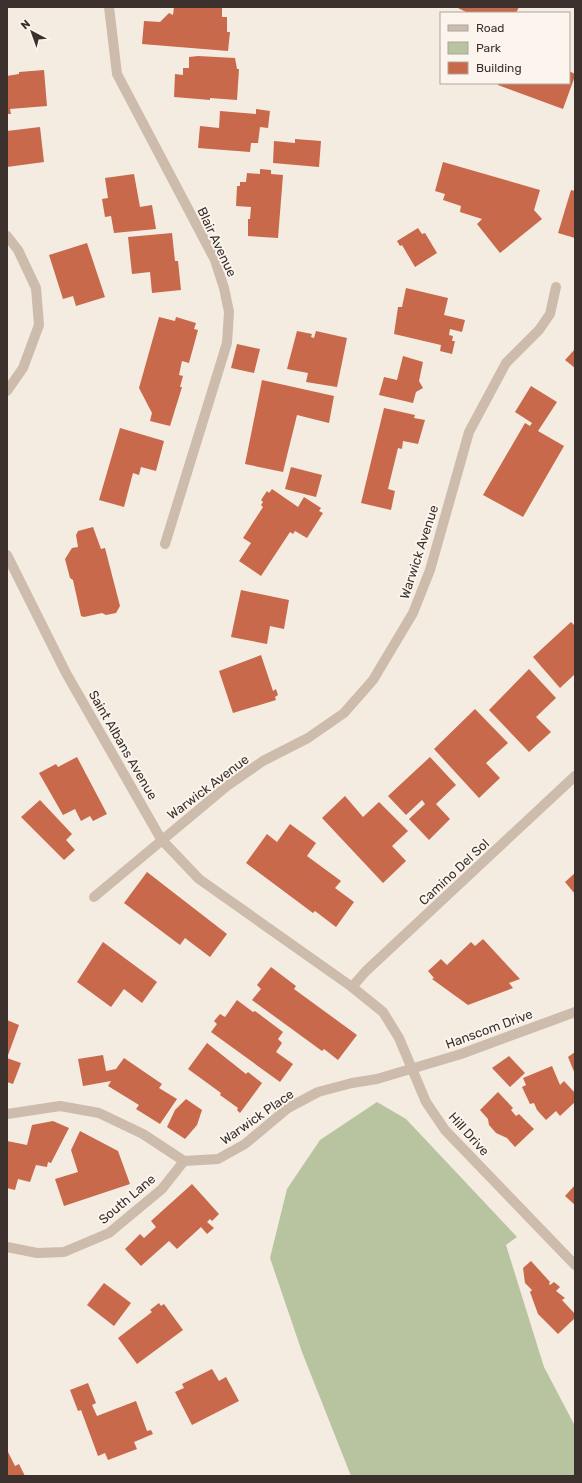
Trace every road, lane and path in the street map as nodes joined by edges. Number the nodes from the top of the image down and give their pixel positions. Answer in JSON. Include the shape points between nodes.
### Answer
{"nodes":[{"id":1,"x":109,"y":7,"type":"edge"},
{"id":2,"x":7,"y":236,"type":"edge"},
{"id":3,"x":556,"y":287,"type":"dead end"},
{"id":4,"x":7,"y":391,"type":"edge"},
{"id":5,"x":165,"y":544,"type":"dead end"},
{"id":6,"x":7,"y":555,"type":"edge"},
{"id":7,"x":575,"y":776,"type":"edge"},
{"id":8,"x":161,"y":839,"type":"junction"},
{"id":9,"x":94,"y":897,"type":"dead end"},
{"id":10,"x":352,"y":987,"type":"junction"},
{"id":11,"x":575,"y":1012,"type":"edge"},
{"id":12,"x":411,"y":1068,"type":"junction"},
{"id":13,"x":7,"y":1114,"type":"edge"},
{"id":14,"x":184,"y":1161,"type":"junction"},
{"id":15,"x":7,"y":1247,"type":"edge"},
{"id":16,"x":575,"y":1265,"type":"edge"}],
"edges":[{"from":1,"to":5,"type":"street","name":"Blair Avenue","via":[[117,74],[214,260],[229,312],[227,342]]},
{"from":2,"to":4,"type":"street","via":[[18,250],[36,288],[39,325],[23,368]]},
{"from":3,"to":8,"type":"street","name":"Warwick Avenue","via":[[550,314],[539,330],[506,363],[468,432],[427,577],[413,613],[374,680],[344,713],[308,738],[263,761],[227,786]]},
{"from":6,"to":8,"type":"street","name":"Saint Albans Avenue","via":[[66,672]]},
{"from":7,"to":10,"type":"street","name":"Camino Del Sol"},
{"from":8,"to":9,"type":"street","name":"Warwick Avenue"},
{"from":8,"to":10,"type":"street","name":"Saint Albans Avenue","via":[[199,879]]},
{"from":10,"to":12,"type":"street","name":"Hill Drive","via":[[383,1012],[399,1038]]},
{"from":11,"to":12,"type":"street","name":"Hanscom Drive","via":[[461,1054]]},
{"from":12,"to":14,"type":"street","name":"Warwick Place","via":[[378,1079],[318,1092],[288,1108],[245,1144],[218,1159]]},
{"from":12,"to":16,"type":"street","name":"Hill Drive","via":[[426,1102],[445,1130]]},
{"from":13,"to":14,"type":"street","via":[[60,1106],[99,1112],[143,1134]]},
{"from":14,"to":15,"type":"street","name":"South Lane","via":[[162,1189],[109,1233],[64,1252],[37,1254]]}]}
